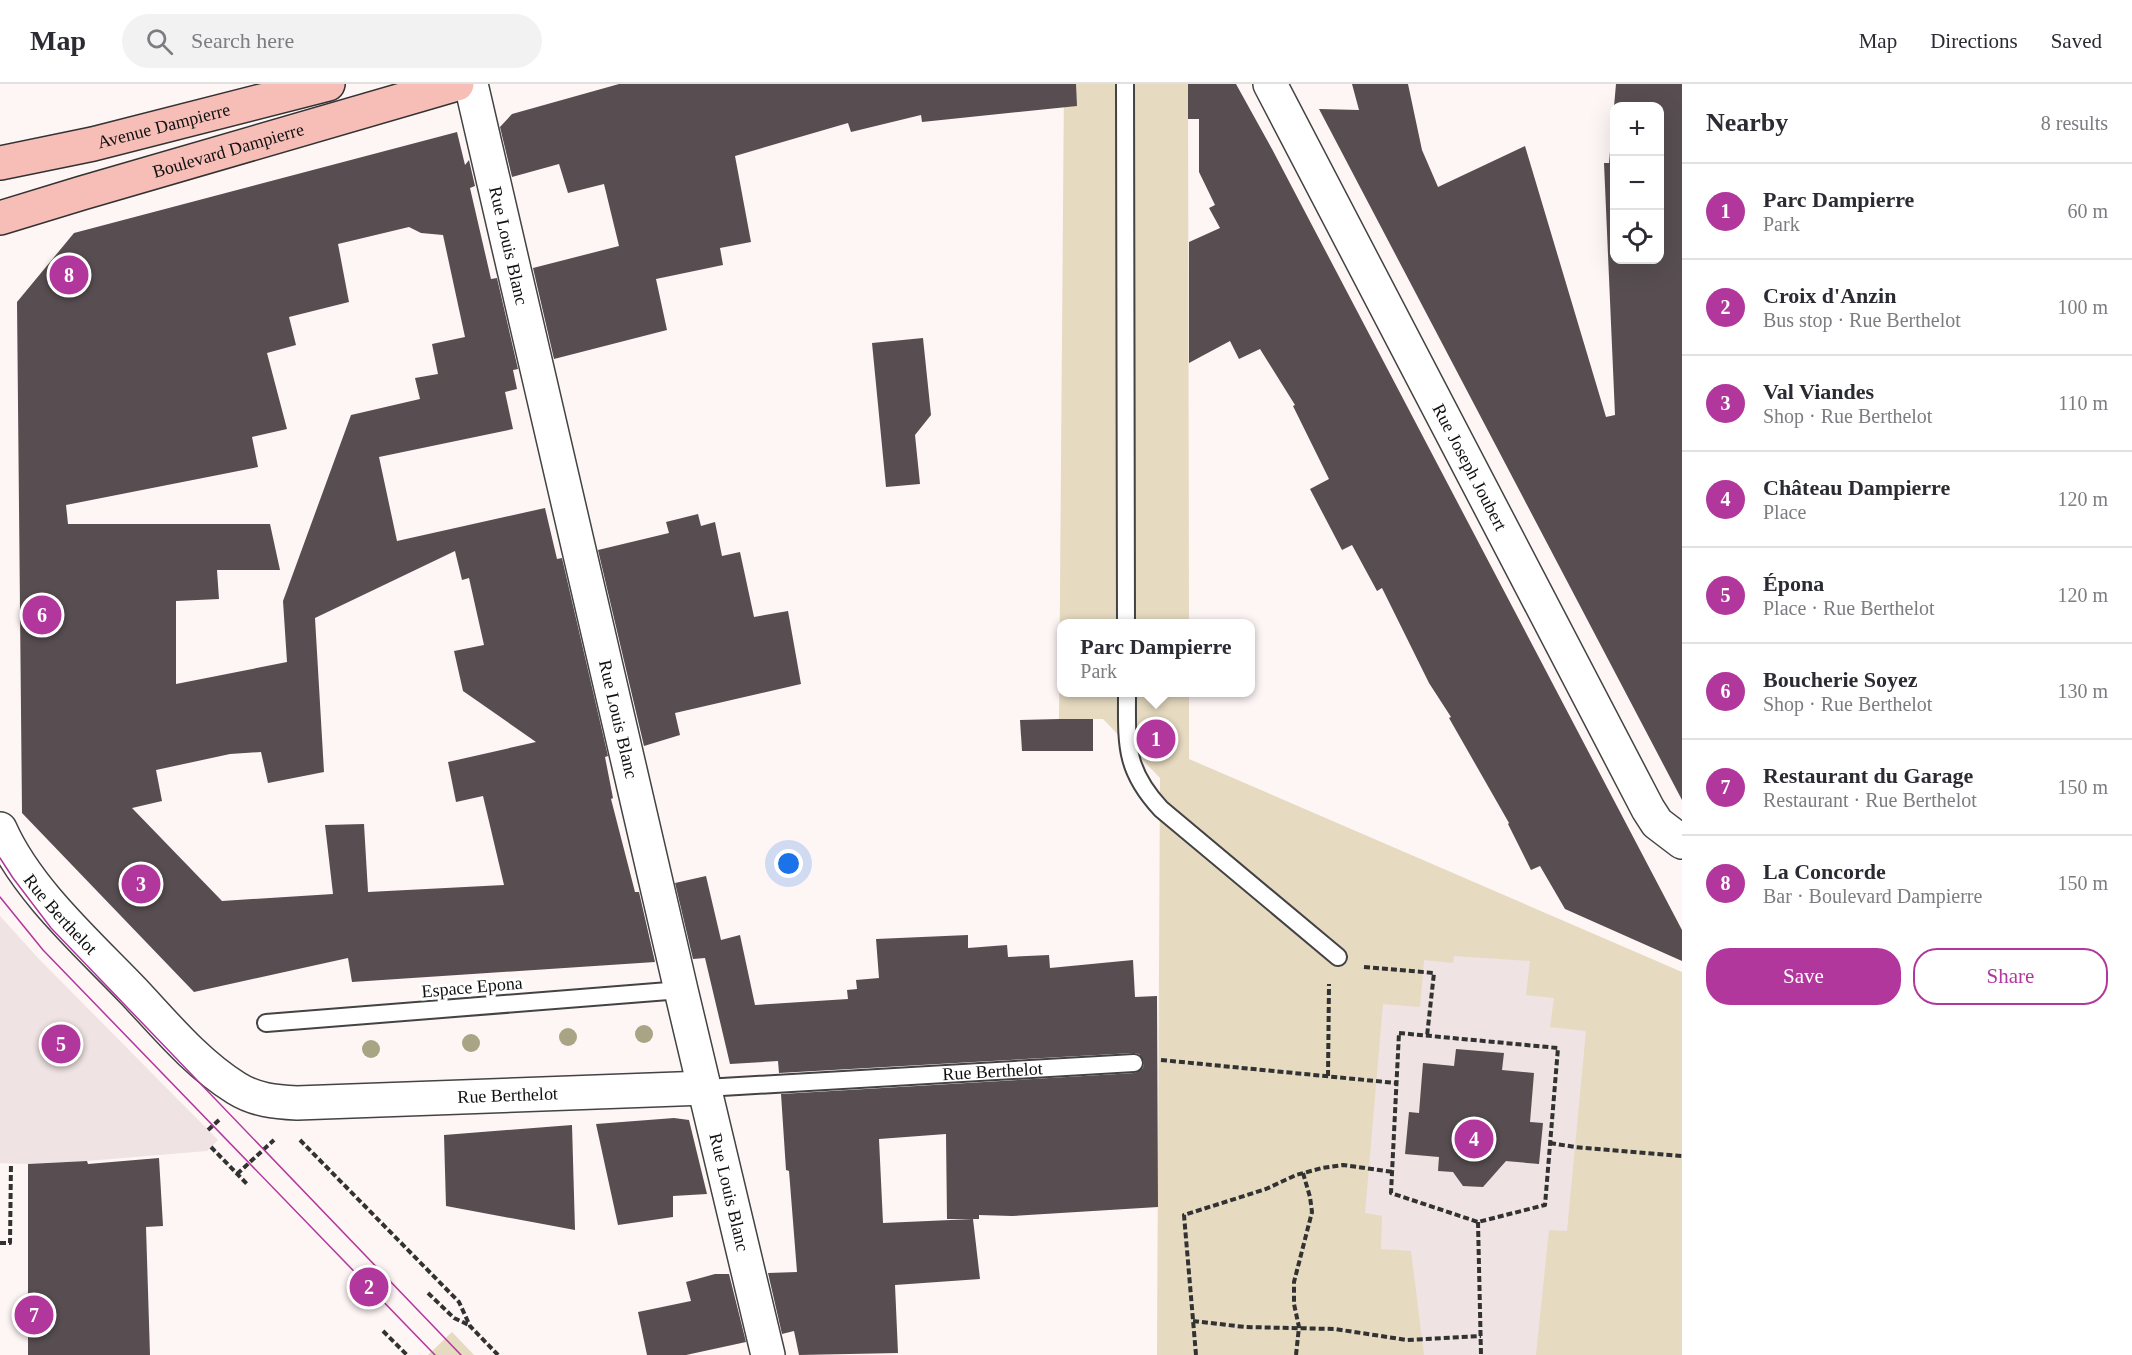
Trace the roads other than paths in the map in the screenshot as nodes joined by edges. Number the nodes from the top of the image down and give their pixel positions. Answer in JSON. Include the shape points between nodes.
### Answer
{"nodes":[{"id":1,"x":328,"y":84,"type":"edge"},
{"id":2,"x":457,"y":84,"type":"edge"},
{"id":3,"x":471,"y":84,"type":"edge"},
{"id":4,"x":1125,"y":84,"type":"edge"},
{"id":5,"x":1270,"y":84,"type":"edge"},
{"id":6,"x":393,"y":93,"type":"edge"},
{"id":7,"x":0,"y":163,"type":"edge"},
{"id":8,"x":0,"y":218,"type":"edge"},
{"id":9,"x":1126,"y":619,"type":"edge"},
{"id":10,"x":1127,"y":697,"type":"edge"},
{"id":11,"x":0,"y":829,"type":"edge"},
{"id":12,"x":1682,"y":842,"type":"edge"},
{"id":13,"x":1334,"y":954,"type":"road end"},
{"id":14,"x":681,"y":990,"type":"junction"},
{"id":15,"x":266,"y":1023,"type":"dead end"},
{"id":16,"x":1134,"y":1063,"type":"road end"},
{"id":17,"x":705,"y":1088,"type":"junction"},
{"id":18,"x":768,"y":1355,"type":"edge"}],
"edges":[{"from":1,"to":7,"type":"main road","name":"Avenue Dampierre","via":[[93,144]]},
{"from":2,"to":6,"type":"main road","name":"Boulevard Dampierre"},
{"from":3,"to":14,"type":"street","name":"Rue Louis Blanc"},
{"from":4,"to":9,"type":"lane"},
{"from":5,"to":12,"type":"street","name":"Rue Joseph Joubert","via":[[1648,809],[1657,823]]},
{"from":6,"to":8,"type":"main road","name":"Boulevard Dampierre"},
{"from":10,"to":13,"type":"lane","via":[[1130,761],[1149,795]]},
{"from":11,"to":17,"type":"street","name":"Rue Berthelot","via":[[50,902],[190,1051],[216,1074],[257,1098],[297,1103]]},
{"from":14,"to":15,"type":"lane","name":"Espace Epona"},
{"from":14,"to":17,"type":"street","name":"Rue Louis Blanc"},
{"from":16,"to":17,"type":"lane","name":"Rue Berthelot"},
{"from":17,"to":18,"type":"street","name":"Rue Louis Blanc"}]}
